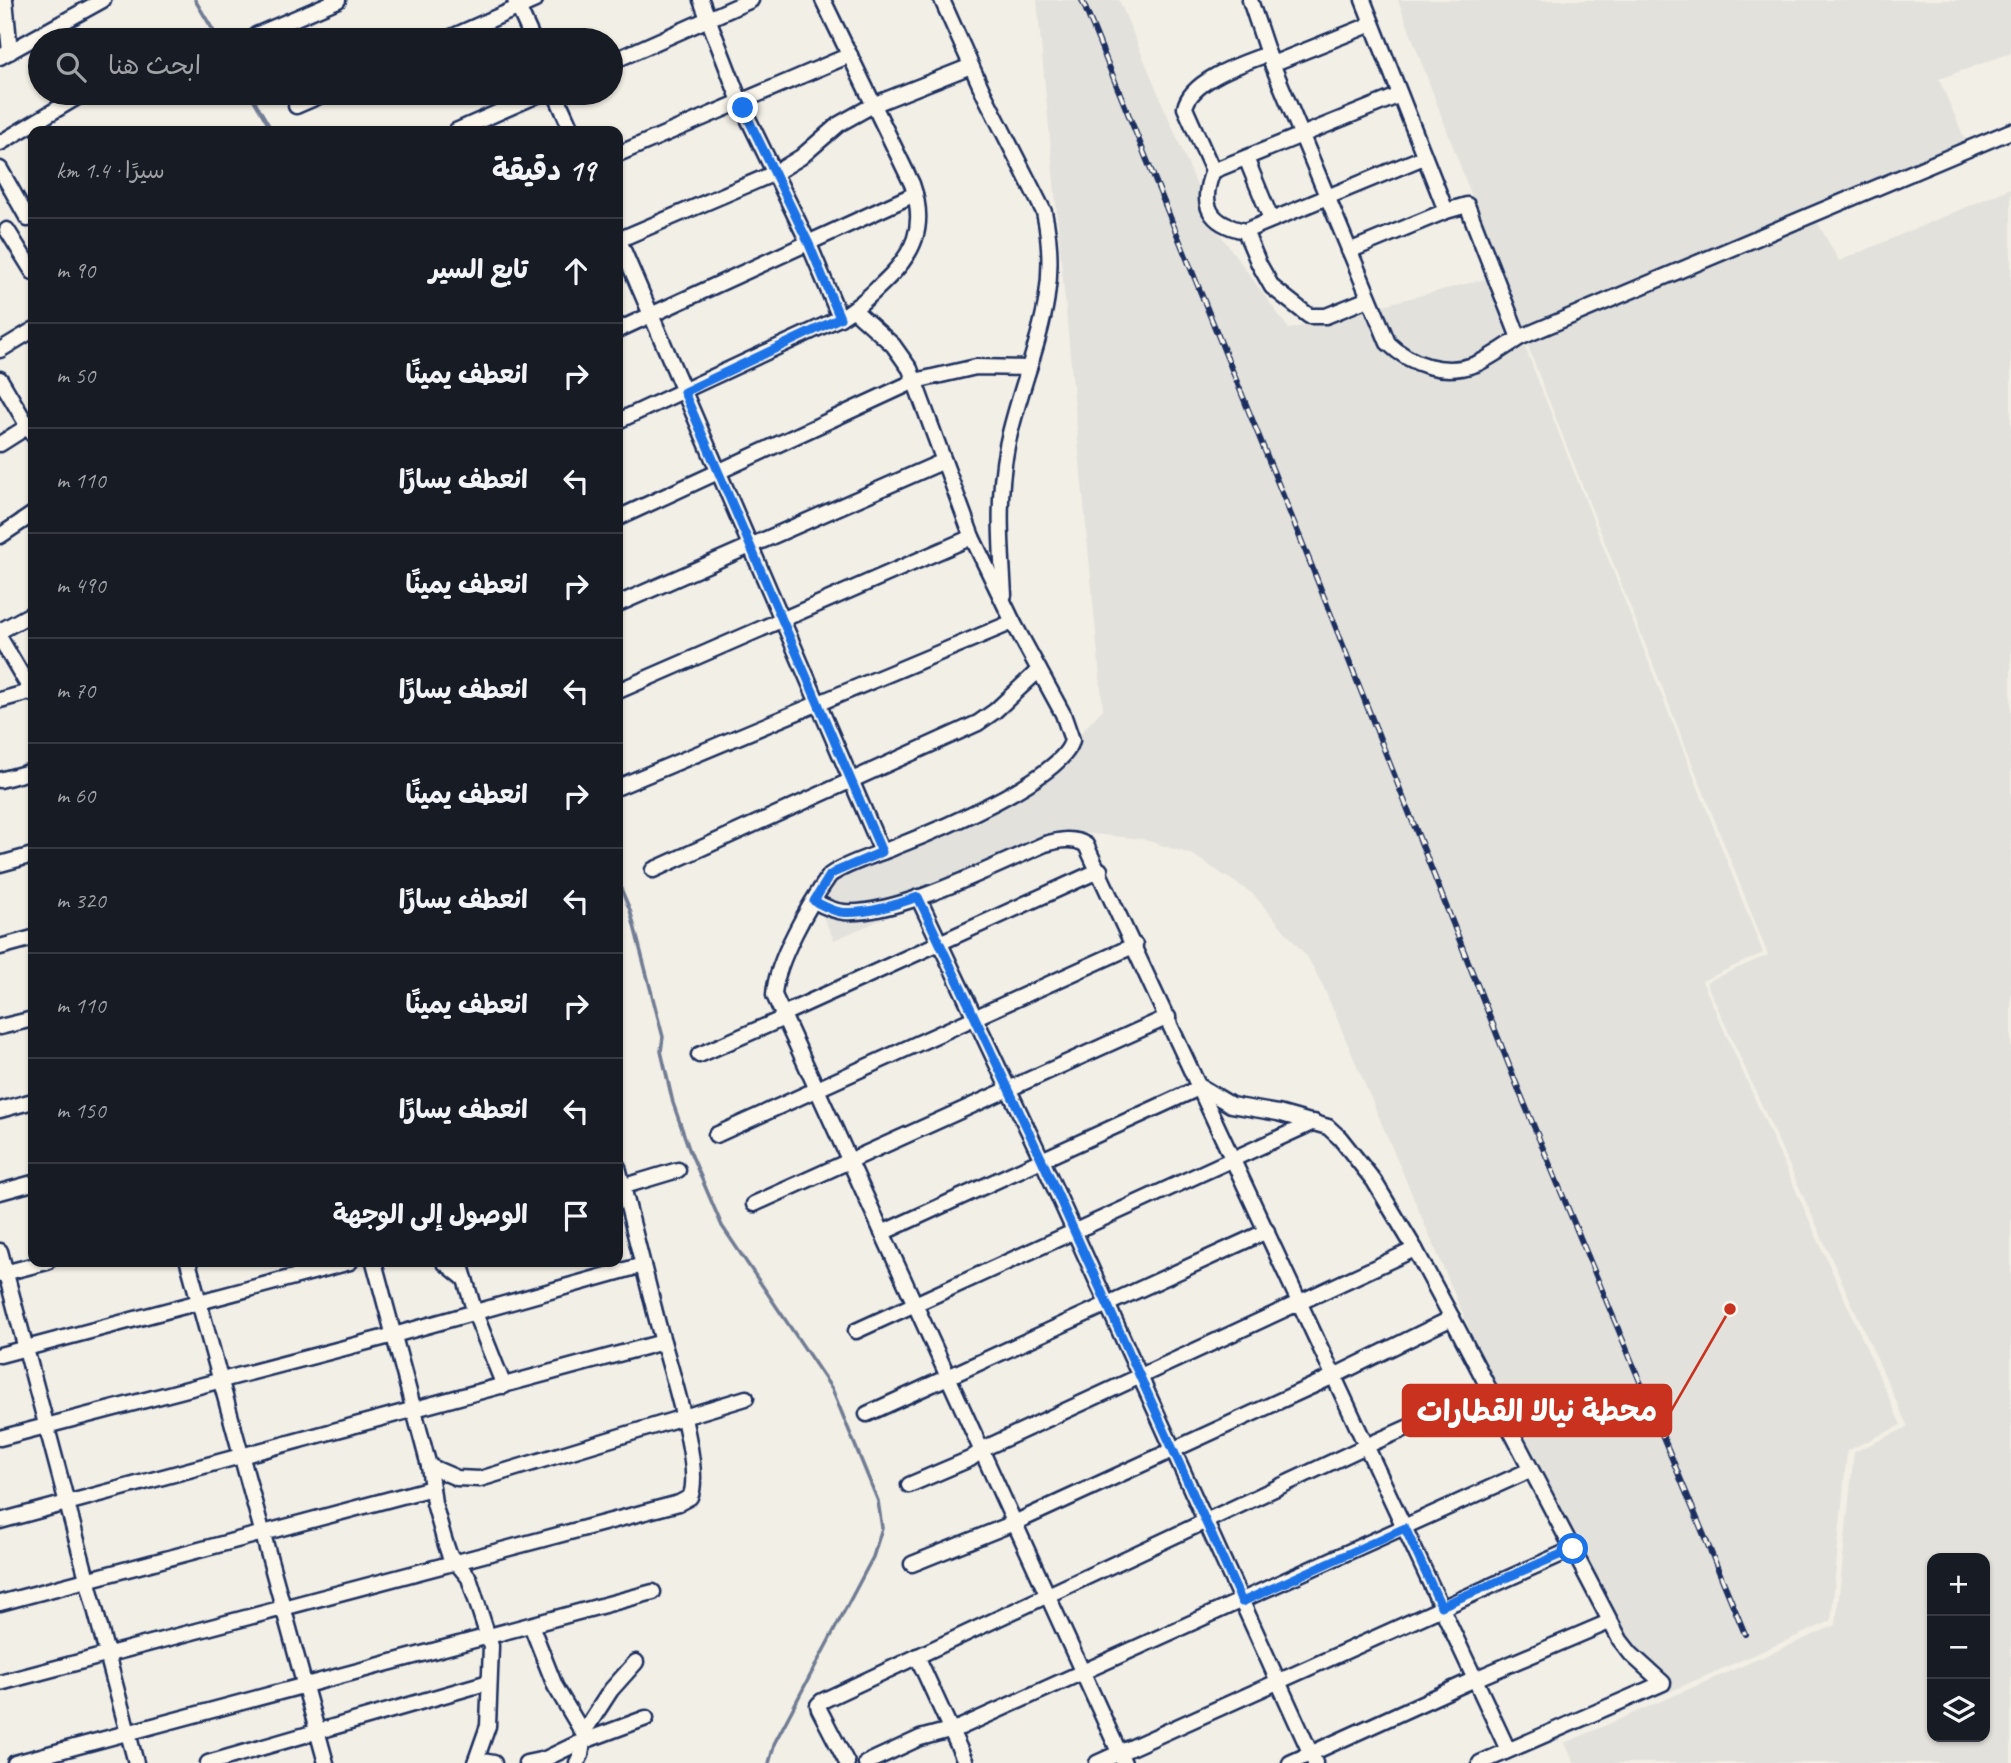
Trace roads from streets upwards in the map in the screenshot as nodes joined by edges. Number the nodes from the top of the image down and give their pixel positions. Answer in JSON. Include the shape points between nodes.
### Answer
{"nodes":[{"id":1,"x":5,"y":0,"type":"edge"},
{"id":2,"x":103,"y":0,"type":"edge"},
{"id":3,"x":338,"y":0,"type":"edge"},
{"id":4,"x":536,"y":0,"type":"edge"},
{"id":5,"x":701,"y":0,"type":"edge"},
{"id":6,"x":751,"y":0,"type":"edge"},
{"id":7,"x":823,"y":0,"type":"edge"},
{"id":8,"x":942,"y":0,"type":"edge"},
{"id":9,"x":1250,"y":0,"type":"edge"},
{"id":10,"x":1363,"y":0,"type":"edge"},
{"id":11,"x":517,"y":4,"type":"edge"},
{"id":12,"x":709,"y":19,"type":"junction"},
{"id":13,"x":1372,"y":24,"type":"junction"},
{"id":14,"x":52,"y":28,"type":"edge"},
{"id":15,"x":272,"y":28,"type":"edge"},
{"id":16,"x":469,"y":28,"type":"edge"},
{"id":17,"x":528,"y":28,"type":"edge"},
{"id":18,"x":28,"y":41,"type":"edge"},
{"id":19,"x":5,"y":54,"type":"edge"},
{"id":20,"x":850,"y":55,"type":"junction"},
{"id":21,"x":623,"y":57,"type":"edge"},
{"id":22,"x":1270,"y":59,"type":"junction"},
{"id":23,"x":971,"y":66,"type":"junction"},
{"id":24,"x":1399,"y":94,"type":"junction"},
{"id":25,"x":741,"y":104,"type":"junction"},
{"id":26,"x":875,"y":104,"type":"junction"},
{"id":27,"x":64,"y":105,"type":"edge"},
{"id":28,"x":515,"y":105,"type":"edge"},
{"id":29,"x":560,"y":105,"type":"edge"},
{"id":30,"x":28,"y":126,"type":"edge"},
{"id":31,"x":29,"y":126,"type":"edge"},
{"id":32,"x":467,"y":126,"type":"edge"},
{"id":33,"x":570,"y":126,"type":"edge"},
{"id":34,"x":2011,"y":131,"type":"edge"},
{"id":35,"x":1301,"y":135,"type":"junction"},
{"id":36,"x":0,"y":143,"type":"edge"},
{"id":37,"x":623,"y":152,"type":"edge"},
{"id":38,"x":1424,"y":157,"type":"junction"},
{"id":39,"x":1246,"y":158,"type":"junction"},
{"id":40,"x":0,"y":169,"type":"edge"},
{"id":41,"x":1213,"y":171,"type":"junction"},
{"id":42,"x":775,"y":173,"type":"junction"},
{"id":43,"x":915,"y":194,"type":"junction"},
{"id":44,"x":1326,"y":197,"type":"junction"},
{"id":45,"x":1446,"y":211,"type":"junction"},
{"id":46,"x":28,"y":212,"type":"edge"},
{"id":47,"x":28,"y":219,"type":"edge"},
{"id":48,"x":1271,"y":219,"type":"junction"},
{"id":49,"x":1245,"y":231,"type":"junction"},
{"id":50,"x":4,"y":233,"type":"edge"},
{"id":51,"x":623,"y":237,"type":"edge"},
{"id":52,"x":809,"y":244,"type":"junction"},
{"id":53,"x":623,"y":251,"type":"edge"},
{"id":54,"x":1349,"y":251,"type":"junction"},
{"id":55,"x":28,"y":265,"type":"edge"},
{"id":56,"x":1368,"y":299,"type":"junction"},
{"id":57,"x":854,"y":310,"type":"junction"},
{"id":58,"x":651,"y":315,"type":"junction"},
{"id":59,"x":840,"y":318,"type":"junction"},
{"id":60,"x":623,"y":328,"type":"edge"},
{"id":61,"x":28,"y":333,"type":"edge"},
{"id":62,"x":1519,"y":338,"type":"junction"},
{"id":63,"x":0,"y":350,"type":"edge"},
{"id":64,"x":1029,"y":368,"type":"junction"},
{"id":65,"x":0,"y":380,"type":"edge"},
{"id":66,"x":915,"y":381,"type":"junction"},
{"id":67,"x":684,"y":392,"type":"junction"},
{"id":68,"x":623,"y":419,"type":"edge"},
{"id":69,"x":28,"y":423,"type":"edge"},
{"id":70,"x":28,"y":430,"type":"edge"},
{"id":71,"x":0,"y":444,"type":"edge"},
{"id":72,"x":944,"y":461,"type":"junction"},
{"id":73,"x":719,"y":473,"type":"junction"},
{"id":74,"x":623,"y":516,"type":"edge"},
{"id":75,"x":28,"y":517,"type":"edge"},
{"id":76,"x":0,"y":536,"type":"edge"},
{"id":77,"x":972,"y":537,"type":"junction"},
{"id":78,"x":750,"y":546,"type":"junction"},
{"id":79,"x":623,"y":602,"type":"edge"},
{"id":80,"x":1005,"y":604,"type":"junction"},
{"id":81,"x":28,"y":615,"type":"edge"},
{"id":82,"x":782,"y":620,"type":"junction"},
{"id":83,"x":1013,"y":622,"type":"junction"},
{"id":84,"x":0,"y":631,"type":"edge"},
{"id":85,"x":0,"y":638,"type":"edge"},
{"id":86,"x":1039,"y":670,"type":"junction"},
{"id":87,"x":28,"y":684,"type":"edge"},
{"id":88,"x":623,"y":689,"type":"edge"},
{"id":89,"x":28,"y":693,"type":"edge"},
{"id":90,"x":0,"y":700,"type":"edge"},
{"id":91,"x":817,"y":702,"type":"junction"},
{"id":92,"x":28,"y":772,"type":"edge"},
{"id":93,"x":0,"y":780,"type":"edge"},
{"id":94,"x":851,"y":780,"type":"junction"},
{"id":95,"x":623,"y":785,"type":"edge"},
{"id":96,"x":882,"y":852,"type":"junction"},
{"id":97,"x":28,"y":856,"type":"edge"},
{"id":98,"x":0,"y":864,"type":"edge"},
{"id":99,"x":653,"y":870,"type":"dead end"},
{"id":100,"x":1100,"y":870,"type":"junction"},
{"id":101,"x":918,"y":897,"type":"junction"},
{"id":102,"x":814,"y":901,"type":"junction"},
{"id":103,"x":28,"y":939,"type":"edge"},
{"id":104,"x":940,"y":943,"type":"junction"},
{"id":105,"x":1135,"y":945,"type":"junction"},
{"id":106,"x":0,"y":947,"type":"edge"},
{"id":107,"x":783,"y":1016,"type":"junction"},
{"id":108,"x":975,"y":1017,"type":"junction"},
{"id":109,"x":1168,"y":1017,"type":"junction"},
{"id":110,"x":28,"y":1020,"type":"edge"},
{"id":111,"x":0,"y":1027,"type":"edge"},
{"id":112,"x":699,"y":1055,"type":"dead end"},
{"id":113,"x":1200,"y":1087,"type":"junction"},
{"id":114,"x":816,"y":1088,"type":"junction"},
{"id":115,"x":1009,"y":1089,"type":"junction"},
{"id":116,"x":28,"y":1102,"type":"edge"},
{"id":117,"x":0,"y":1110,"type":"edge"},
{"id":118,"x":1314,"y":1122,"type":"junction"},
{"id":119,"x":716,"y":1135,"type":"dead end"},
{"id":120,"x":1234,"y":1158,"type":"junction"},
{"id":121,"x":1042,"y":1160,"type":"junction"},
{"id":122,"x":849,"y":1161,"type":"junction"},
{"id":123,"x":678,"y":1170,"type":"dead end"},
{"id":124,"x":28,"y":1184,"type":"edge"},
{"id":125,"x":623,"y":1186,"type":"edge"},
{"id":126,"x":0,"y":1192,"type":"edge"},
{"id":127,"x":623,"y":1197,"type":"edge"},
{"id":128,"x":754,"y":1204,"type":"dead end"},
{"id":129,"x":1074,"y":1231,"type":"junction"},
{"id":130,"x":1267,"y":1231,"type":"junction"},
{"id":131,"x":882,"y":1233,"type":"junction"},
{"id":132,"x":1415,"y":1249,"type":"junction"},
{"id":133,"x":0,"y":1251,"type":"edge"},
{"id":134,"x":643,"y":1265,"type":"junction"},
{"id":135,"x":28,"y":1267,"type":"edge"},
{"id":136,"x":189,"y":1267,"type":"edge"},
{"id":137,"x":331,"y":1267,"type":"edge"},
{"id":138,"x":375,"y":1267,"type":"edge"},
{"id":139,"x":450,"y":1267,"type":"edge"},
{"id":140,"x":461,"y":1267,"type":"edge"},
{"id":141,"x":3,"y":1273,"type":"edge"},
{"id":142,"x":465,"y":1279,"type":"junction"},
{"id":143,"x":198,"y":1301,"type":"junction"},
{"id":144,"x":1300,"y":1303,"type":"junction"},
{"id":145,"x":915,"y":1304,"type":"junction"},
{"id":146,"x":1107,"y":1306,"type":"junction"},
{"id":147,"x":475,"y":1312,"type":"junction"},
{"id":148,"x":1452,"y":1318,"type":"junction"},
{"id":149,"x":856,"y":1332,"type":"dead end"},
{"id":150,"x":394,"y":1335,"type":"junction"},
{"id":151,"x":663,"y":1342,"type":"junction"},
{"id":152,"x":25,"y":1349,"type":"junction"},
{"id":153,"x":0,"y":1356,"type":"edge"},
{"id":154,"x":1335,"y":1376,"type":"junction"},
{"id":155,"x":949,"y":1378,"type":"junction"},
{"id":156,"x":1140,"y":1378,"type":"junction"},
{"id":157,"x":220,"y":1379,"type":"junction"},
{"id":158,"x":504,"y":1386,"type":"junction"},
{"id":159,"x":1490,"y":1391,"type":"junction"},
{"id":160,"x":746,"y":1398,"type":"dead end"},
{"id":161,"x":415,"y":1410,"type":"junction"},
{"id":162,"x":867,"y":1414,"type":"dead end"},
{"id":163,"x":683,"y":1416,"type":"junction"},
{"id":164,"x":47,"y":1426,"type":"junction"},
{"id":165,"x":0,"y":1438,"type":"edge"},
{"id":166,"x":1367,"y":1446,"type":"junction"},
{"id":167,"x":1173,"y":1449,"type":"junction"},
{"id":168,"x":982,"y":1451,"type":"junction"},
{"id":169,"x":242,"y":1457,"type":"junction"},
{"id":170,"x":429,"y":1466,"type":"junction"},
{"id":171,"x":1530,"y":1470,"type":"junction"},
{"id":172,"x":909,"y":1485,"type":"dead end"},
{"id":173,"x":432,"y":1488,"type":"junction"},
{"id":174,"x":67,"y":1503,"type":"junction"},
{"id":175,"x":0,"y":1521,"type":"edge"},
{"id":176,"x":1205,"y":1521,"type":"junction"},
{"id":177,"x":1014,"y":1523,"type":"junction"},
{"id":178,"x":1405,"y":1528,"type":"junction"},
{"id":179,"x":261,"y":1531,"type":"junction"},
{"id":180,"x":1573,"y":1549,"type":"junction"},
{"id":181,"x":454,"y":1561,"type":"junction"},
{"id":182,"x":912,"y":1564,"type":"dead end"},
{"id":183,"x":88,"y":1580,"type":"junction"},
{"id":184,"x":653,"y":1592,"type":"dead end"},
{"id":185,"x":1047,"y":1595,"type":"junction"},
{"id":186,"x":1242,"y":1602,"type":"junction"},
{"id":187,"x":0,"y":1603,"type":"edge"},
{"id":188,"x":1441,"y":1606,"type":"junction"},
{"id":189,"x":284,"y":1608,"type":"junction"},
{"id":190,"x":1609,"y":1622,"type":"junction"},
{"id":191,"x":531,"y":1625,"type":"junction"},
{"id":192,"x":489,"y":1636,"type":"junction"},
{"id":193,"x":107,"y":1654,"type":"junction"},
{"id":194,"x":917,"y":1656,"type":"junction"},
{"id":195,"x":636,"y":1662,"type":"dead end"},
{"id":196,"x":1083,"y":1673,"type":"junction"},
{"id":197,"x":1475,"y":1679,"type":"junction"},
{"id":198,"x":1278,"y":1681,"type":"junction"},
{"id":199,"x":489,"y":1682,"type":"junction"},
{"id":200,"x":0,"y":1683,"type":"edge"},
{"id":201,"x":304,"y":1686,"type":"junction"},
{"id":202,"x":646,"y":1718,"type":"dead end"},
{"id":203,"x":952,"y":1731,"type":"junction"},
{"id":204,"x":318,"y":1733,"type":"junction"},
{"id":205,"x":128,"y":1734,"type":"junction"},
{"id":206,"x":1508,"y":1750,"type":"junction"},
{"id":207,"x":583,"y":1751,"type":"edge"},
{"id":208,"x":1121,"y":1758,"type":"edge"},
{"id":209,"x":1313,"y":1758,"type":"edge"},
{"id":210,"x":475,"y":1761,"type":"edge"},
{"id":211,"x":15,"y":1763,"type":"edge"},
{"id":212,"x":136,"y":1763,"type":"edge"},
{"id":213,"x":208,"y":1763,"type":"edge"},
{"id":214,"x":326,"y":1763,"type":"edge"},
{"id":215,"x":494,"y":1763,"type":"edge"},
{"id":216,"x":526,"y":1763,"type":"edge"},
{"id":217,"x":847,"y":1763,"type":"edge"},
{"id":218,"x":866,"y":1763,"type":"edge"},
{"id":219,"x":967,"y":1763,"type":"edge"},
{"id":220,"x":1097,"y":1763,"type":"edge"},
{"id":221,"x":1290,"y":1763,"type":"edge"},
{"id":222,"x":1480,"y":1763,"type":"edge"}],
"edges":[{"from":1,"to":19,"type":"street"},
{"from":2,"to":14,"type":"street"},
{"from":3,"to":15,"type":"street"},
{"from":4,"to":11,"type":"street"},
{"from":5,"to":12,"type":"street"},
{"from":6,"to":12,"type":"street"},
{"from":7,"to":20,"type":"street"},
{"from":8,"to":23,"type":"street"},
{"from":9,"to":22,"type":"street"},
{"from":10,"to":13,"type":"street"},
{"from":11,"to":16,"type":"street"},
{"from":11,"to":17,"type":"street"},
{"from":12,"to":21,"type":"street"},
{"from":12,"to":25,"type":"street"},
{"from":13,"to":22,"type":"street"},
{"from":13,"to":24,"type":"street"},
{"from":18,"to":19,"type":"street"},
{"from":20,"to":25,"type":"street"},
{"from":20,"to":26,"type":"street"},
{"from":22,"to":35,"type":"street"},
{"from":22,"to":41,"type":"street","via":[[1228,70],[1187,99],[1185,108]]},
{"from":23,"to":26,"type":"street"},
{"from":23,"to":64,"type":"street","via":[[1047,226],[1048,296]]},
{"from":24,"to":35,"type":"street"},
{"from":24,"to":38,"type":"street"},
{"from":25,"to":37,"type":"street"},
{"from":25,"to":42,"type":"street"},
{"from":26,"to":42,"type":"street","via":[[839,124]]},
{"from":26,"to":43,"type":"street"},
{"from":27,"to":31,"type":"street"},
{"from":28,"to":32,"type":"street"},
{"from":29,"to":33,"type":"street"},
{"from":30,"to":36,"type":"street"},
{"from":34,"to":62,"type":"street"},
{"from":35,"to":39,"type":"street"},
{"from":35,"to":44,"type":"street"},
{"from":38,"to":44,"type":"street"},
{"from":38,"to":45,"type":"street"},
{"from":39,"to":41,"type":"street"},
{"from":39,"to":48,"type":"street"},
{"from":40,"to":46,"type":"street"},
{"from":41,"to":49,"type":"street","via":[[1206,189],[1212,213],[1227,227]]},
{"from":42,"to":51,"type":"street"},
{"from":42,"to":52,"type":"street"},
{"from":43,"to":52,"type":"street"},
{"from":43,"to":57,"type":"street","via":[[915,244],[894,273]]},
{"from":44,"to":48,"type":"street"},
{"from":44,"to":54,"type":"street"},
{"from":45,"to":54,"type":"street"},
{"from":45,"to":62,"type":"street","via":[[1467,205]]},
{"from":47,"to":50,"type":"street"},
{"from":48,"to":49,"type":"street"},
{"from":49,"to":56,"type":"street","via":[[1272,287],[1309,316],[1326,316]]},
{"from":50,"to":55,"type":"street"},
{"from":52,"to":58,"type":"street"},
{"from":52,"to":59,"type":"street"},
{"from":53,"to":58,"type":"street"},
{"from":54,"to":56,"type":"street"},
{"from":56,"to":62,"type":"street","via":[[1388,343],[1400,355],[1429,368],[1477,364]]},
{"from":57,"to":59,"type":"street"},
{"from":57,"to":66,"type":"street","via":[[893,345]]},
{"from":58,"to":60,"type":"street"},
{"from":58,"to":67,"type":"street"},
{"from":59,"to":67,"type":"street"},
{"from":61,"to":63,"type":"street"},
{"from":64,"to":66,"type":"street","via":[[976,368]]},
{"from":64,"to":80,"type":"street","via":[[1007,447],[1003,484],[1000,537]]},
{"from":65,"to":69,"type":"street"},
{"from":66,"to":72,"type":"street"},
{"from":66,"to":73,"type":"street"},
{"from":67,"to":68,"type":"street"},
{"from":67,"to":73,"type":"street"},
{"from":70,"to":71,"type":"street"},
{"from":72,"to":77,"type":"street"},
{"from":72,"to":78,"type":"street"},
{"from":73,"to":74,"type":"street"},
{"from":73,"to":78,"type":"street"},
{"from":75,"to":76,"type":"street"},
{"from":77,"to":80,"type":"street"},
{"from":77,"to":82,"type":"street"},
{"from":78,"to":79,"type":"street"},
{"from":78,"to":82,"type":"street"},
{"from":80,"to":83,"type":"street"},
{"from":81,"to":84,"type":"street"},
{"from":82,"to":88,"type":"street"},
{"from":82,"to":91,"type":"street"},
{"from":83,"to":86,"type":"street"},
{"from":83,"to":91,"type":"street"},
{"from":85,"to":87,"type":"street"},
{"from":86,"to":94,"type":"street","via":[[978,723]]},
{"from":86,"to":96,"type":"street","via":[[1071,733],[1072,745],[1062,759],[1009,794]]},
{"from":89,"to":90,"type":"street"},
{"from":91,"to":94,"type":"street"},
{"from":91,"to":95,"type":"street"},
{"from":92,"to":93,"type":"street"},
{"from":94,"to":96,"type":"street"},
{"from":94,"to":99,"type":"street"},
{"from":96,"to":102,"type":"street","via":[[830,875]]},
{"from":97,"to":98,"type":"street"},
{"from":100,"to":101,"type":"street","via":[[1084,843],[1066,839]]},
{"from":100,"to":104,"type":"street"},
{"from":100,"to":105,"type":"street"},
{"from":101,"to":102,"type":"street","via":[[853,912],[832,910]]},
{"from":101,"to":104,"type":"street"},
{"from":102,"to":107,"type":"street","via":[[776,981],[774,995]]},
{"from":103,"to":106,"type":"street"},
{"from":104,"to":107,"type":"street"},
{"from":104,"to":108,"type":"street"},
{"from":105,"to":108,"type":"street"},
{"from":105,"to":109,"type":"street"},
{"from":107,"to":112,"type":"street"},
{"from":107,"to":114,"type":"street"},
{"from":108,"to":114,"type":"street"},
{"from":108,"to":115,"type":"street"},
{"from":109,"to":113,"type":"street"},
{"from":109,"to":115,"type":"street"},
{"from":110,"to":111,"type":"street"},
{"from":113,"to":118,"type":"street","via":[[1231,1105]]},
{"from":113,"to":120,"type":"street"},
{"from":113,"to":121,"type":"street"},
{"from":114,"to":119,"type":"street"},
{"from":114,"to":122,"type":"street"},
{"from":115,"to":121,"type":"street"},
{"from":115,"to":122,"type":"street"},
{"from":116,"to":117,"type":"street"},
{"from":118,"to":120,"type":"street"},
{"from":118,"to":132,"type":"street","via":[[1340,1138],[1374,1181]]},
{"from":120,"to":129,"type":"street"},
{"from":120,"to":130,"type":"street"},
{"from":121,"to":129,"type":"street"},
{"from":121,"to":131,"type":"street"},
{"from":122,"to":128,"type":"street"},
{"from":122,"to":131,"type":"street"},
{"from":123,"to":125,"type":"street"},
{"from":124,"to":126,"type":"street"},
{"from":127,"to":134,"type":"street"},
{"from":129,"to":145,"type":"street"},
{"from":129,"to":146,"type":"street"},
{"from":130,"to":144,"type":"street"},
{"from":130,"to":146,"type":"street"},
{"from":131,"to":145,"type":"street"},
{"from":132,"to":144,"type":"street"},
{"from":132,"to":148,"type":"street"},
{"from":133,"to":141,"type":"street"},
{"from":134,"to":147,"type":"street"},
{"from":134,"to":151,"type":"street"},
{"from":135,"to":141,"type":"street"},
{"from":136,"to":143,"type":"street"},
{"from":137,"to":143,"type":"street"},
{"from":138,"to":150,"type":"street"},
{"from":139,"to":142,"type":"street"},
{"from":140,"to":142,"type":"street"},
{"from":141,"to":152,"type":"street"},
{"from":142,"to":147,"type":"street"},
{"from":143,"to":152,"type":"street"},
{"from":143,"to":157,"type":"street"},
{"from":144,"to":154,"type":"street"},
{"from":144,"to":156,"type":"street"},
{"from":145,"to":149,"type":"street"},
{"from":145,"to":155,"type":"street"},
{"from":146,"to":155,"type":"street"},
{"from":146,"to":156,"type":"street"},
{"from":147,"to":150,"type":"street"},
{"from":147,"to":158,"type":"street"},
{"from":148,"to":154,"type":"street"},
{"from":148,"to":159,"type":"street"},
{"from":150,"to":157,"type":"street"},
{"from":150,"to":161,"type":"street"},
{"from":151,"to":158,"type":"street"},
{"from":151,"to":163,"type":"street"},
{"from":152,"to":153,"type":"street"},
{"from":152,"to":164,"type":"street"},
{"from":154,"to":166,"type":"street"},
{"from":154,"to":167,"type":"street"},
{"from":155,"to":162,"type":"street"},
{"from":155,"to":168,"type":"street"},
{"from":156,"to":167,"type":"street"},
{"from":156,"to":168,"type":"street"},
{"from":157,"to":164,"type":"street"},
{"from":157,"to":169,"type":"street"},
{"from":158,"to":161,"type":"street"},
{"from":159,"to":166,"type":"street"},
{"from":159,"to":171,"type":"street"},
{"from":160,"to":163,"type":"street"},
{"from":161,"to":169,"type":"street"},
{"from":161,"to":170,"type":"street"},
{"from":163,"to":170,"type":"street","via":[[480,1479],[457,1478]]},
{"from":163,"to":181,"type":"street","via":[[693,1490],[688,1499]]},
{"from":164,"to":165,"type":"street"},
{"from":164,"to":174,"type":"street"},
{"from":166,"to":176,"type":"street"},
{"from":166,"to":178,"type":"street"},
{"from":167,"to":176,"type":"street"},
{"from":167,"to":177,"type":"street"},
{"from":168,"to":172,"type":"street"},
{"from":168,"to":177,"type":"street"},
{"from":169,"to":174,"type":"street"},
{"from":169,"to":179,"type":"street"},
{"from":170,"to":173,"type":"street"},
{"from":171,"to":178,"type":"street"},
{"from":171,"to":180,"type":"street"},
{"from":173,"to":179,"type":"street"},
{"from":173,"to":181,"type":"street","via":[[443,1539]]},
{"from":174,"to":175,"type":"street"},
{"from":174,"to":183,"type":"street"},
{"from":176,"to":185,"type":"street"},
{"from":176,"to":186,"type":"street"},
{"from":177,"to":182,"type":"street"},
{"from":177,"to":185,"type":"street"},
{"from":178,"to":186,"type":"street"},
{"from":178,"to":188,"type":"street"},
{"from":179,"to":183,"type":"street"},
{"from":179,"to":189,"type":"street"},
{"from":180,"to":188,"type":"street"},
{"from":180,"to":190,"type":"street"},
{"from":181,"to":189,"type":"street"},
{"from":181,"to":192,"type":"street","via":[[469,1578]]},
{"from":183,"to":187,"type":"street"},
{"from":183,"to":193,"type":"street"},
{"from":184,"to":191,"type":"street"},
{"from":185,"to":194,"type":"street"},
{"from":185,"to":196,"type":"street"},
{"from":186,"to":196,"type":"street"},
{"from":186,"to":198,"type":"street"},
{"from":188,"to":197,"type":"street"},
{"from":188,"to":198,"type":"street"},
{"from":189,"to":193,"type":"street"},
{"from":189,"to":201,"type":"street"},
{"from":190,"to":197,"type":"street"},
{"from":190,"to":206,"type":"street","via":[[1631,1654],[1663,1683]]},
{"from":191,"to":192,"type":"street"},
{"from":191,"to":207,"type":"street"},
{"from":192,"to":199,"type":"street"},
{"from":192,"to":201,"type":"street"},
{"from":193,"to":200,"type":"street"},
{"from":193,"to":205,"type":"street"},
{"from":194,"to":203,"type":"street"},
{"from":194,"to":217,"type":"street","via":[[819,1703]]},
{"from":195,"to":207,"type":"street","via":[[611,1690]]},
{"from":196,"to":203,"type":"street"},
{"from":196,"to":208,"type":"street"},
{"from":197,"to":206,"type":"street"},
{"from":197,"to":209,"type":"street"},
{"from":198,"to":208,"type":"street"},
{"from":198,"to":209,"type":"street"},
{"from":199,"to":204,"type":"street"},
{"from":199,"to":210,"type":"street","via":[[488,1726]]},
{"from":201,"to":204,"type":"street"},
{"from":201,"to":205,"type":"street"},
{"from":202,"to":207,"type":"street"},
{"from":203,"to":218,"type":"street","via":[[914,1740]]},
{"from":203,"to":219,"type":"street"},
{"from":204,"to":213,"type":"street"},
{"from":204,"to":214,"type":"street"},
{"from":205,"to":211,"type":"street"},
{"from":205,"to":212,"type":"street"},
{"from":206,"to":222,"type":"street"},
{"from":207,"to":216,"type":"street"},
{"from":208,"to":220,"type":"street"},
{"from":209,"to":221,"type":"street"},
{"from":210,"to":215,"type":"street"}]}
